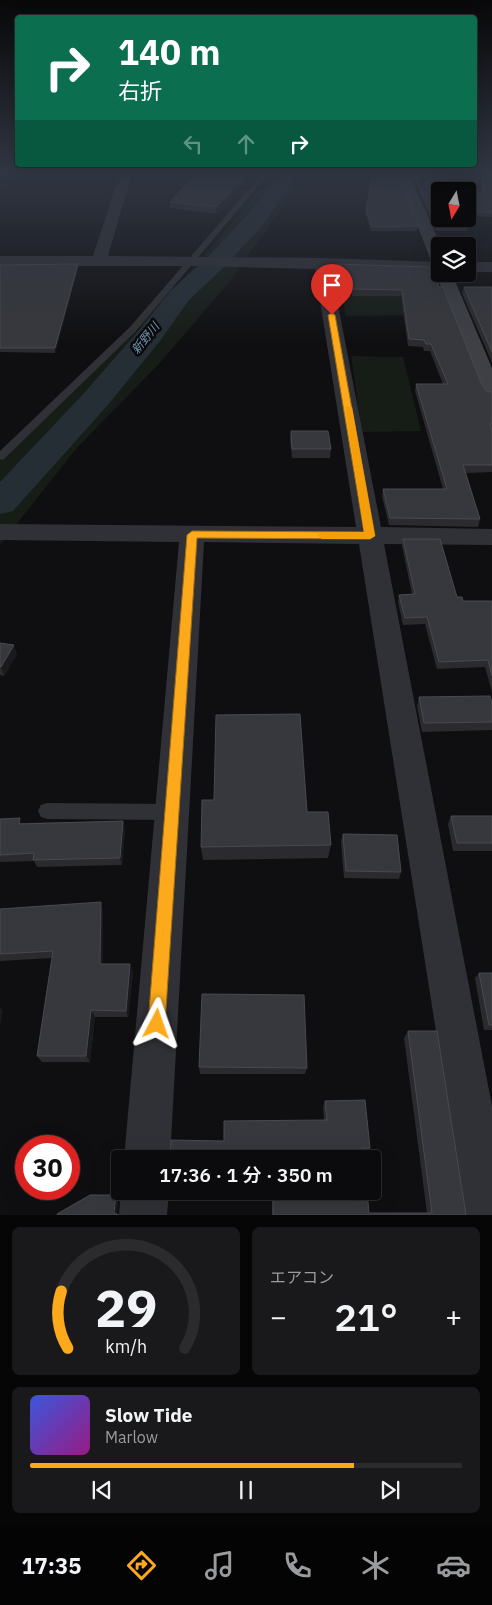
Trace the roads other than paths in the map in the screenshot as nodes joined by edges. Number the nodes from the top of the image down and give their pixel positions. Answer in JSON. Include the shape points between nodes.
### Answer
{"nodes":[{"id":1,"x":108,"y":230,"type":"edge"},
{"id":2,"x":219,"y":230,"type":"edge"},
{"id":3,"x":426,"y":230,"type":"edge"},
{"id":4,"x":431,"y":241,"type":"edge"},
{"id":5,"x":0,"y":261,"type":"edge"},
{"id":6,"x":99,"y":261,"type":"junction"},
{"id":7,"x":193,"y":261,"type":"junction"},
{"id":8,"x":322,"y":263,"type":"junction"},
{"id":9,"x":431,"y":267,"type":"edge"},
{"id":10,"x":476,"y":267,"type":"edge"},
{"id":11,"x":492,"y":268,"type":"edge"},
{"id":12,"x":448,"y":282,"type":"edge"},
{"id":13,"x":485,"y":358,"type":"edge"},
{"id":14,"x":492,"y":392,"type":"edge"},
{"id":15,"x":0,"y":457,"type":"edge"},
{"id":16,"x":4,"y":532,"type":"edge"},
{"id":17,"x":192,"y":535,"type":"junction"},
{"id":18,"x":370,"y":536,"type":"junction"},
{"id":19,"x":492,"y":538,"type":"edge"},
{"id":20,"x":47,"y":811,"type":"dead end"},
{"id":21,"x":172,"y":812,"type":"junction"},
{"id":22,"x":148,"y":1150,"type":"edge"},
{"id":23,"x":144,"y":1200,"type":"edge"},
{"id":24,"x":143,"y":1215,"type":"edge"},
{"id":25,"x":488,"y":1215,"type":"edge"}],
"edges":[{"from":1,"to":6,"type":"street"},
{"from":2,"to":7,"type":"lane"},
{"from":3,"to":4,"type":"street"},
{"from":5,"to":6,"type":"street"},
{"from":6,"to":7,"type":"street"},
{"from":7,"to":8,"type":"street"},
{"from":7,"to":15,"type":"lane","via":[[133,329]]},
{"from":8,"to":9,"type":"street"},
{"from":8,"to":18,"type":"street"},
{"from":10,"to":11,"type":"street"},
{"from":12,"to":13,"type":"street"},
{"from":13,"to":14,"type":"street"},
{"from":16,"to":17,"type":"street"},
{"from":17,"to":18,"type":"street"},
{"from":17,"to":21,"type":"street"},
{"from":18,"to":19,"type":"street"},
{"from":18,"to":25,"type":"street"},
{"from":20,"to":21,"type":"lane"},
{"from":21,"to":22,"type":"street"},
{"from":23,"to":24,"type":"street"}]}
